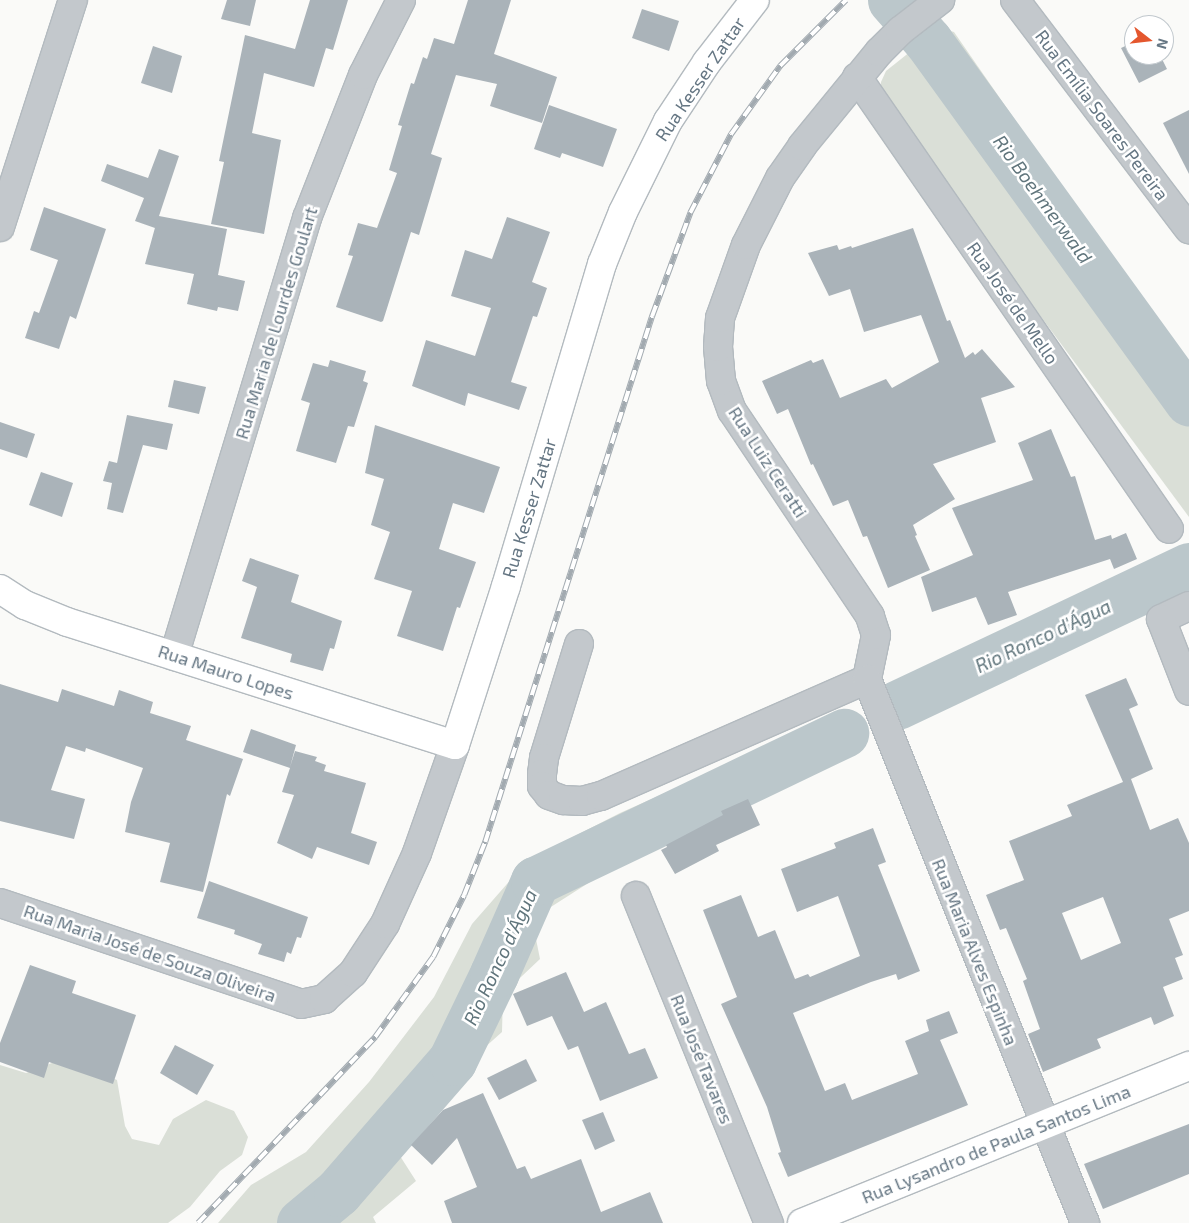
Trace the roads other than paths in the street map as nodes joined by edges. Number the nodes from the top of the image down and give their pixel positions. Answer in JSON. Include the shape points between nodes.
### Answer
{"nodes":[{"id":1,"x":72,"y":0,"type":"edge"},
{"id":2,"x":401,"y":0,"type":"edge"},
{"id":3,"x":755,"y":0,"type":"edge"},
{"id":4,"x":1015,"y":0,"type":"edge"},
{"id":5,"x":933,"y":5,"type":"edge"},
{"id":6,"x":856,"y":77,"type":"junction"},
{"id":7,"x":1179,"y":196,"type":"edge"},
{"id":8,"x":0,"y":227,"type":"edge"},
{"id":9,"x":1189,"y":229,"type":"edge"},
{"id":10,"x":1169,"y":529,"type":"dead end"},
{"id":11,"x":0,"y":589,"type":"edge"},
{"id":12,"x":1189,"y":606,"type":"edge"},
{"id":13,"x":579,"y":644,"type":"dead end"},
{"id":14,"x":174,"y":656,"type":"junction"},
{"id":15,"x":867,"y":680,"type":"junction"},
{"id":16,"x":1189,"y":691,"type":"edge"},
{"id":17,"x":455,"y":745,"type":"junction"},
{"id":18,"x":636,"y":896,"type":"dead end"},
{"id":19,"x":0,"y":903,"type":"edge"},
{"id":20,"x":301,"y":1004,"type":"joint"},
{"id":21,"x":1189,"y":1066,"type":"edge"},
{"id":22,"x":1044,"y":1125,"type":"junction"},
{"id":23,"x":769,"y":1223,"type":"edge"},
{"id":24,"x":802,"y":1223,"type":"edge"},
{"id":25,"x":1085,"y":1223,"type":"edge"}],
"edges":[{"from":1,"to":8,"type":"street"},
{"from":2,"to":14,"type":"street","name":"Rua Maria de Lourdes Goulart","via":[[363,75],[307,218]]},
{"from":3,"to":17,"type":"street","name":"Rua Kesser Zattar","via":[[707,62],[668,121],[623,212],[602,264]]},
{"from":4,"to":7,"type":"street","name":"Rua Emília Soares Pereira"},
{"from":5,"to":6,"type":"street","name":"Rua Luiz Ceratti","via":[[900,31]]},
{"from":6,"to":10,"type":"street","name":"Rua José de Mello"},
{"from":6,"to":15,"type":"street","name":"Rua Luiz Ceratti","via":[[802,146],[764,208],[733,276],[720,318],[718,347],[721,380],[732,411],[870,616],[876,635]]},
{"from":7,"to":9,"type":"street","name":"Rua Emília Soares Pereira"},
{"from":11,"to":14,"type":"street","name":"Rua Mauro Lopes","via":[[25,605],[67,622]]},
{"from":12,"to":16,"type":"street","via":[[1161,619]]},
{"from":13,"to":15,"type":"street","via":[[542,774],[542,786],[549,795],[563,800],[582,801],[601,796]]},
{"from":14,"to":17,"type":"street","name":"Rua Mauro Lopes"},
{"from":15,"to":22,"type":"street","name":"Rua Maria Alves Espinha"},
{"from":17,"to":20,"type":"street","name":"Rua Kesser Zattar","via":[[417,853],[385,924],[353,973],[324,998]]},
{"from":18,"to":23,"type":"street","name":"Rua José Tavares"},
{"from":19,"to":20,"type":"street","name":"Rua Maria José de Souza Oliveira"},
{"from":21,"to":22,"type":"street","name":"Rua Lysandro de Paula Santos Lima"},
{"from":22,"to":24,"type":"street","name":"Rua Lysandro de Paula Santos Lima"},
{"from":22,"to":25,"type":"street","name":"Rua Maria Alves Espinha"}]}
